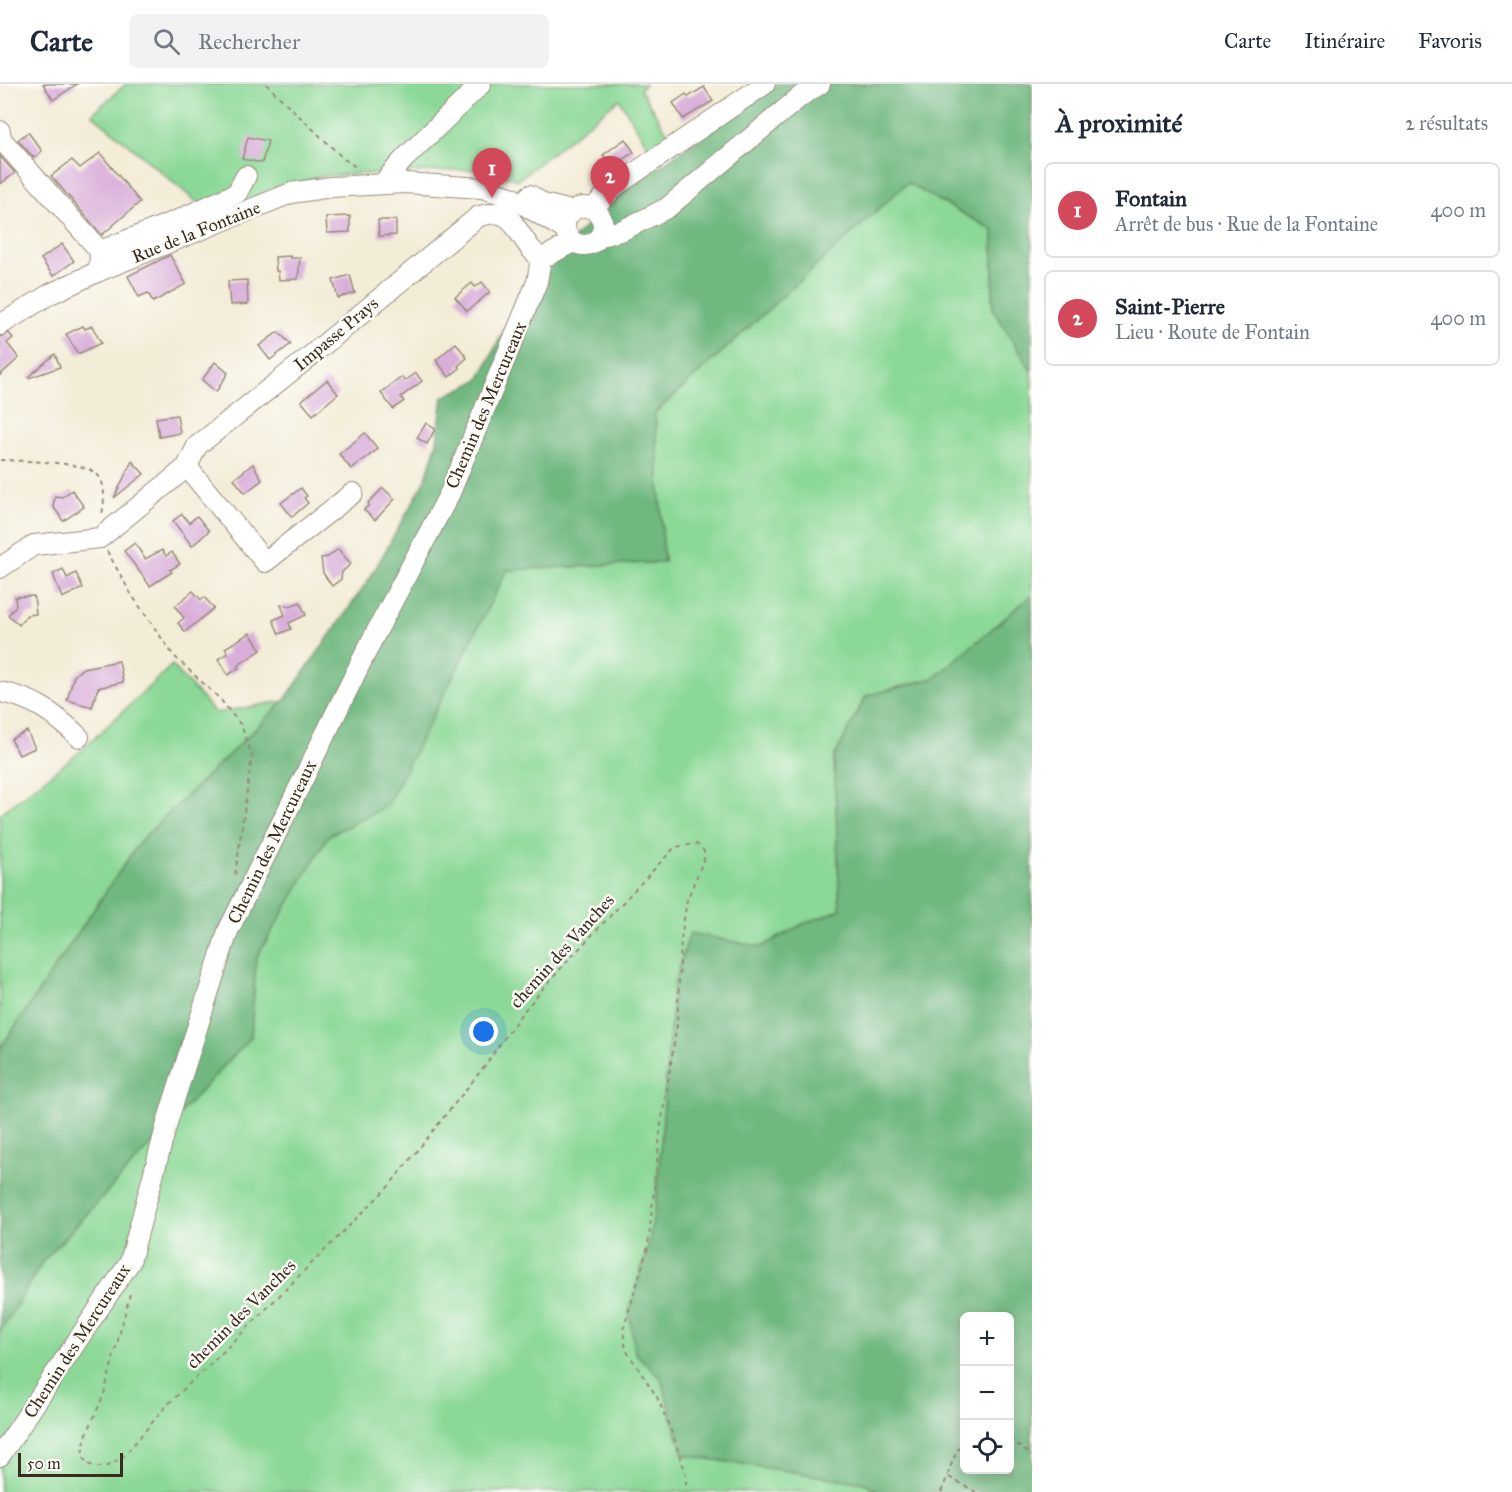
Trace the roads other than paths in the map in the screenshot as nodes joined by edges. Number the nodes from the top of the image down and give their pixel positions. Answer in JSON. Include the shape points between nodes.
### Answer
{"nodes":[{"id":1,"x":481,"y":84,"type":"edge"},
{"id":2,"x":765,"y":84,"type":"edge"},
{"id":3,"x":820,"y":84,"type":"edge"},
{"id":4,"x":0,"y":131,"type":"edge"},
{"id":5,"x":246,"y":176,"type":"dead end"},
{"id":6,"x":382,"y":184,"type":"junction"},
{"id":7,"x":599,"y":221,"type":"junction"},
{"id":8,"x":569,"y":227,"type":"junction"},
{"id":9,"x":541,"y":259,"type":"junction"},
{"id":10,"x":100,"y":261,"type":"junction"},
{"id":11,"x":0,"y":325,"type":"edge"},
{"id":12,"x":187,"y":467,"type":"junction"},
{"id":13,"x":353,"y":493,"type":"dead end"},
{"id":14,"x":0,"y":568,"type":"edge"},
{"id":15,"x":0,"y":692,"type":"edge"},
{"id":16,"x":79,"y":737,"type":"dead end"},
{"id":17,"x":0,"y":1456,"type":"edge"}],
"edges":[{"from":1,"to":6,"type":"street"},
{"from":2,"to":7,"type":"street","via":[[617,184],[598,203]]},
{"from":3,"to":7,"type":"street","via":[[697,183],[624,216]]},
{"from":4,"to":10,"type":"street","via":[[1,139]]},
{"from":5,"to":10,"type":"street","via":[[237,194]]},
{"from":6,"to":8,"type":"street","name":"Rue de la Fontaine","via":[[477,175],[516,186]]},
{"from":6,"to":10,"type":"street","name":"Rue de la Fontaine","via":[[291,193]]},
{"from":7,"to":8,"type":"street","via":[[583,206]]},
{"from":7,"to":8,"type":"street","via":[[597,241],[585,246]]},
{"from":8,"to":9,"type":"street"},
{"from":9,"to":12,"type":"street","name":"Impasse Prays","via":[[504,215],[479,216],[197,446]]},
{"from":9,"to":17,"type":"street","name":"Chemin des Mercureaux","via":[[533,292],[450,493],[372,640],[228,931],[169,1116],[130,1262]]},
{"from":10,"to":11,"type":"street","name":"Rue de la Fontaine"},
{"from":12,"to":13,"type":"street","via":[[265,562]]},
{"from":12,"to":14,"type":"street","name":"Impasse Prays","via":[[100,538],[33,545]]},
{"from":15,"to":16,"type":"street","via":[[30,699]]}]}
